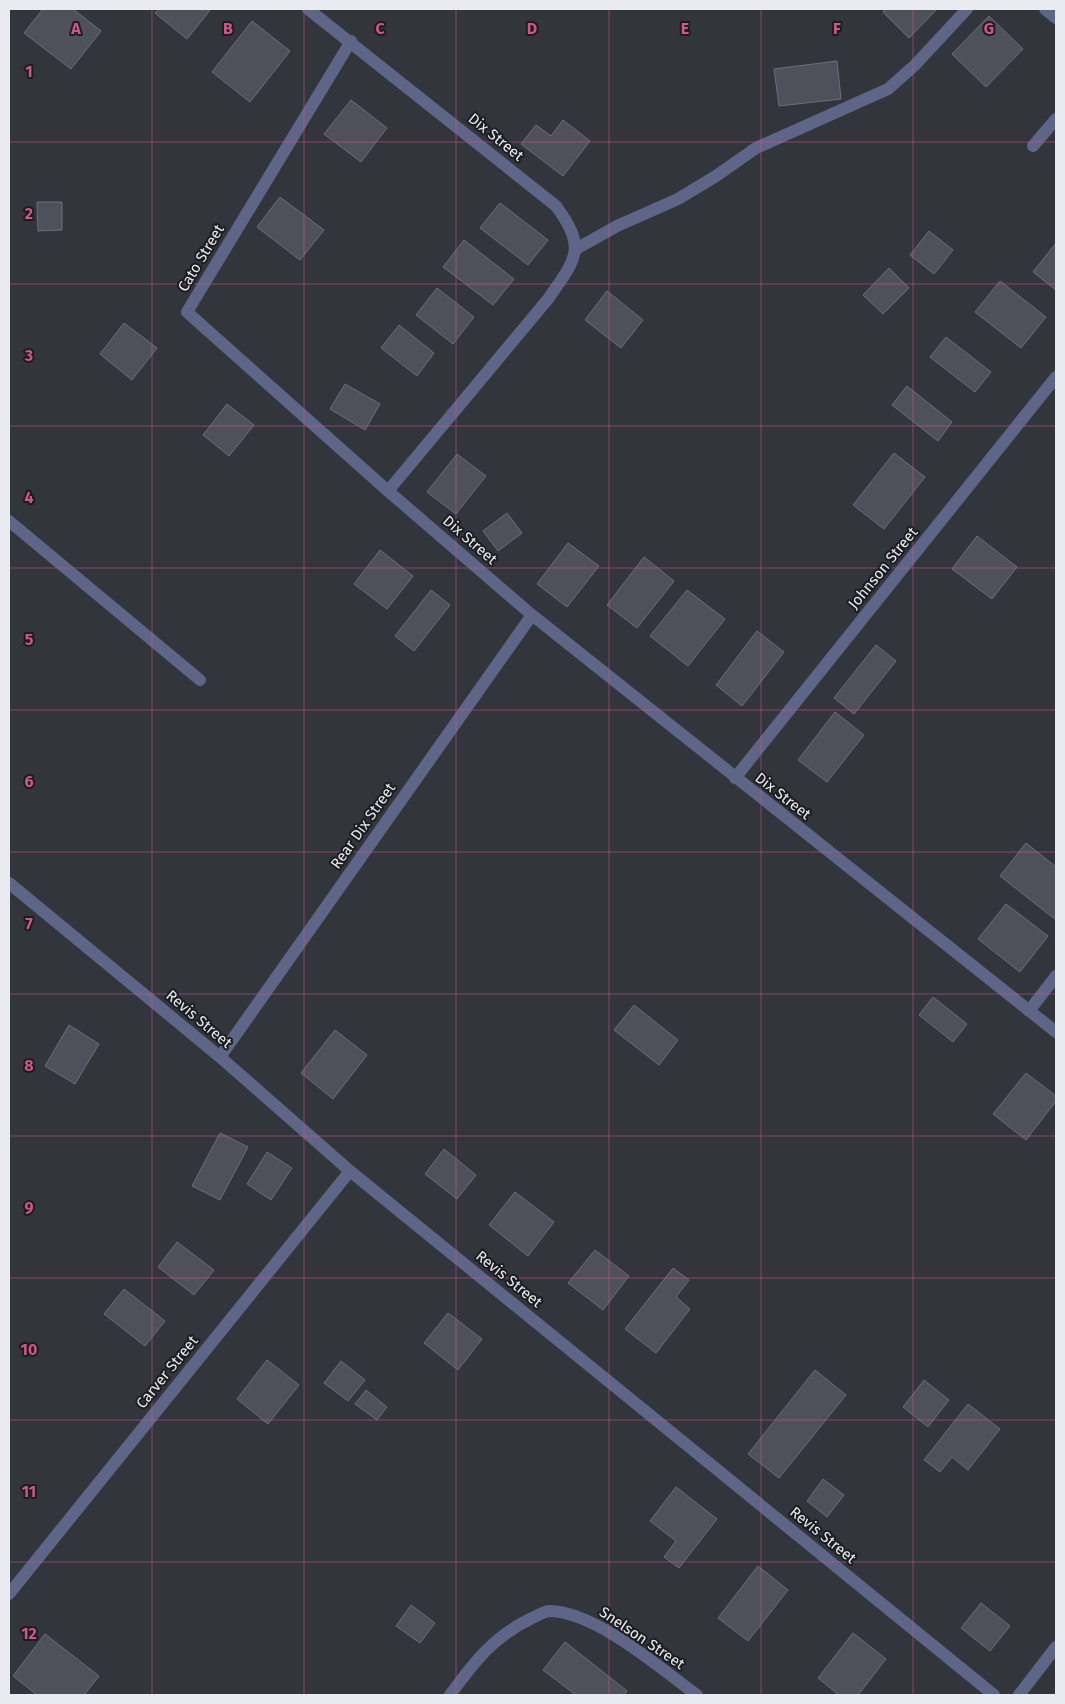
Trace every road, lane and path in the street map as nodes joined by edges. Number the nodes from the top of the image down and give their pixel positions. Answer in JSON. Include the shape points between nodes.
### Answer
{"nodes":[{"id":1,"x":308,"y":9,"type":"edge"},
{"id":2,"x":967,"y":9,"type":"edge"},
{"id":3,"x":1045,"y":9,"type":"edge"},
{"id":4,"x":1056,"y":18,"type":"edge"},
{"id":5,"x":352,"y":41,"type":"junction"},
{"id":6,"x":1056,"y":119,"type":"edge"},
{"id":7,"x":1033,"y":146,"type":"dead end"},
{"id":8,"x":576,"y":249,"type":"junction"},
{"id":9,"x":1056,"y":377,"type":"edge"},
{"id":10,"x":388,"y":491,"type":"junction"},
{"id":11,"x":9,"y":521,"type":"edge"},
{"id":12,"x":532,"y":615,"type":"junction"},
{"id":13,"x":200,"y":680,"type":"dead end"},
{"id":14,"x":734,"y":778,"type":"junction"},
{"id":15,"x":9,"y":882,"type":"edge"},
{"id":16,"x":1056,"y":976,"type":"edge"},
{"id":17,"x":1029,"y":1011,"type":"junction"},
{"id":18,"x":1056,"y":1032,"type":"edge"},
{"id":19,"x":220,"y":1057,"type":"junction"},
{"id":20,"x":350,"y":1171,"type":"junction"},
{"id":21,"x":9,"y":1594,"type":"edge"},
{"id":22,"x":1056,"y":1647,"type":"edge"},
{"id":23,"x":450,"y":1695,"type":"edge"},
{"id":24,"x":697,"y":1695,"type":"edge"},
{"id":25,"x":994,"y":1695,"type":"edge"},
{"id":26,"x":1019,"y":1695,"type":"edge"}],
"edges":[{"from":1,"to":5,"type":"street","name":"Dix Street"},
{"from":2,"to":8,"type":"street","via":[[888,89],[756,148],[678,199],[617,226]]},
{"from":3,"to":4,"type":"street"},
{"from":5,"to":8,"type":"street","name":"Dix Street","via":[[556,206],[569,224]]},
{"from":5,"to":10,"type":"street","name":"Cato Street","via":[[187,312]]},
{"from":6,"to":7,"type":"street"},
{"from":8,"to":10,"type":"street","via":[[570,267],[548,299]]},
{"from":9,"to":14,"type":"street","name":"Johnson Street"},
{"from":10,"to":12,"type":"street","name":"Dix Street"},
{"from":11,"to":13,"type":"street"},
{"from":12,"to":14,"type":"street","name":"Dix Street"},
{"from":12,"to":19,"type":"street","name":"Rear Dix Street"},
{"from":14,"to":17,"type":"street","name":"Dix Street"},
{"from":15,"to":19,"type":"street","name":"Revis Street"},
{"from":16,"to":17,"type":"street"},
{"from":17,"to":18,"type":"street","name":"Dix Street"},
{"from":19,"to":20,"type":"street","name":"Revis Street"},
{"from":20,"to":21,"type":"street","name":"Carver Street"},
{"from":20,"to":25,"type":"street","name":"Revis Street"},
{"from":22,"to":26,"type":"street"},
{"from":23,"to":24,"type":"street","name":"Snelson Street","via":[[475,1662],[510,1629],[548,1610],[591,1621]]}]}
